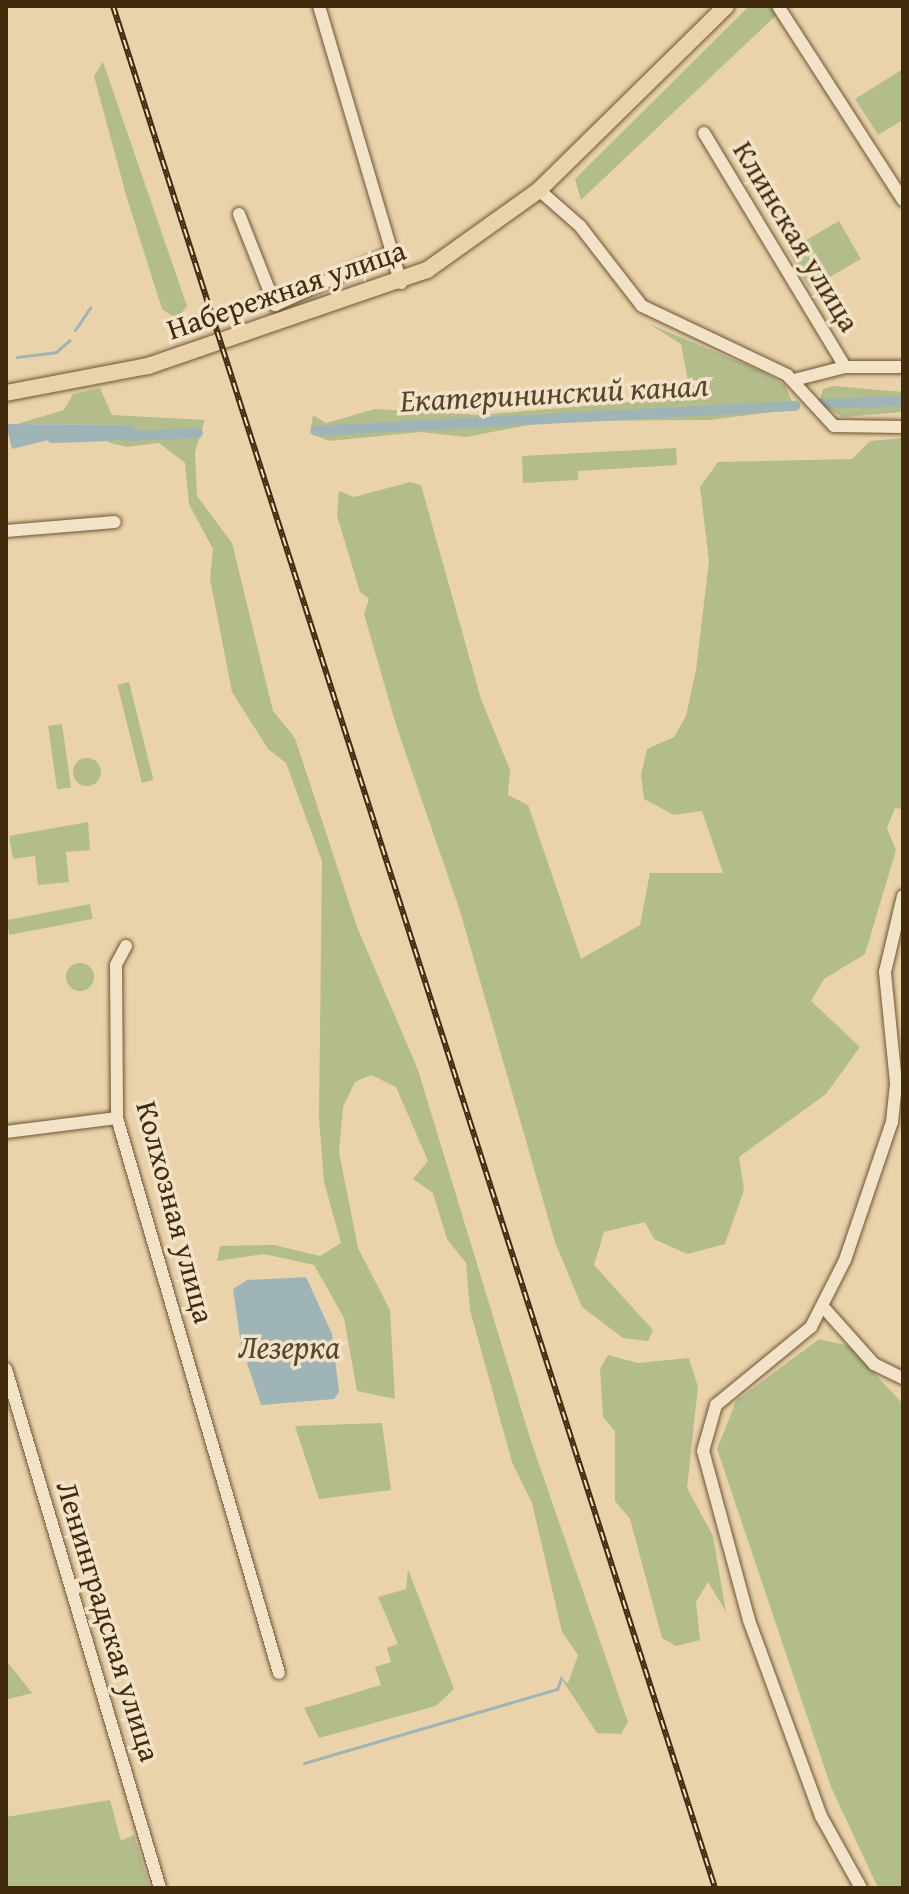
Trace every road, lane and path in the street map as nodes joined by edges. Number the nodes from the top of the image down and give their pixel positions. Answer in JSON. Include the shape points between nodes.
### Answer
{"nodes":[{"id":1,"x":319,"y":6,"type":"edge"},
{"id":2,"x":726,"y":6,"type":"edge"},
{"id":3,"x":778,"y":6,"type":"edge"},
{"id":4,"x":704,"y":133,"type":"dead end"},
{"id":5,"x":539,"y":190,"type":"junction"},
{"id":6,"x":903,"y":200,"type":"edge"},
{"id":7,"x":239,"y":214,"type":"dead end"},
{"id":8,"x":390,"y":253,"type":"junction"},
{"id":9,"x":401,"y":283,"type":"junction"},
{"id":10,"x":845,"y":367,"type":"junction"},
{"id":11,"x":903,"y":367,"type":"edge"},
{"id":12,"x":794,"y":380,"type":"junction"},
{"id":13,"x":7,"y":389,"type":"edge"},
{"id":14,"x":903,"y":427,"type":"edge"},
{"id":15,"x":115,"y":522,"type":"dead end"},
{"id":16,"x":6,"y":531,"type":"edge"},
{"id":17,"x":903,"y":896,"type":"edge"},
{"id":18,"x":126,"y":946,"type":"dead end"},
{"id":19,"x":117,"y":1118,"type":"junction"},
{"id":20,"x":6,"y":1132,"type":"edge"},
{"id":21,"x":825,"y":1309,"type":"junction"},
{"id":22,"x":6,"y":1369,"type":"edge"},
{"id":23,"x":903,"y":1378,"type":"edge"},
{"id":24,"x":279,"y":1673,"type":"dead end"},
{"id":25,"x":160,"y":1888,"type":"edge"},
{"id":26,"x":861,"y":1888,"type":"edge"}],
"edges":[{"from":1,"to":8,"type":"street"},
{"from":2,"to":5,"type":"main road","name":"Набережная улица"},
{"from":3,"to":6,"type":"street"},
{"from":4,"to":10,"type":"street","name":"Клинская улица"},
{"from":5,"to":9,"type":"main road","name":"Набережная улица","via":[[478,240]]},
{"from":5,"to":12,"type":"street","via":[[580,226],[642,306]]},
{"from":7,"to":8,"type":"street","via":[[275,305]]},
{"from":8,"to":9,"type":"street"},
{"from":9,"to":13,"type":"main road","name":"Набережная улица","via":[[148,366]]},
{"from":10,"to":11,"type":"street"},
{"from":10,"to":12,"type":"street"},
{"from":12,"to":14,"type":"street","via":[[825,421],[847,429]]},
{"from":15,"to":16,"type":"street"},
{"from":17,"to":21,"type":"street","via":[[885,972],[896,1083],[892,1122]]},
{"from":18,"to":19,"type":"street","name":"Колхозная улица","via":[[116,965]]},
{"from":19,"to":20,"type":"street"},
{"from":19,"to":24,"type":"street","name":"Колхозная улица"},
{"from":21,"to":23,"type":"street","via":[[874,1364]]},
{"from":21,"to":26,"type":"street","via":[[716,1405],[703,1451],[749,1620],[821,1816]]},
{"from":22,"to":25,"type":"street","name":"Ленинградская улица"}]}
